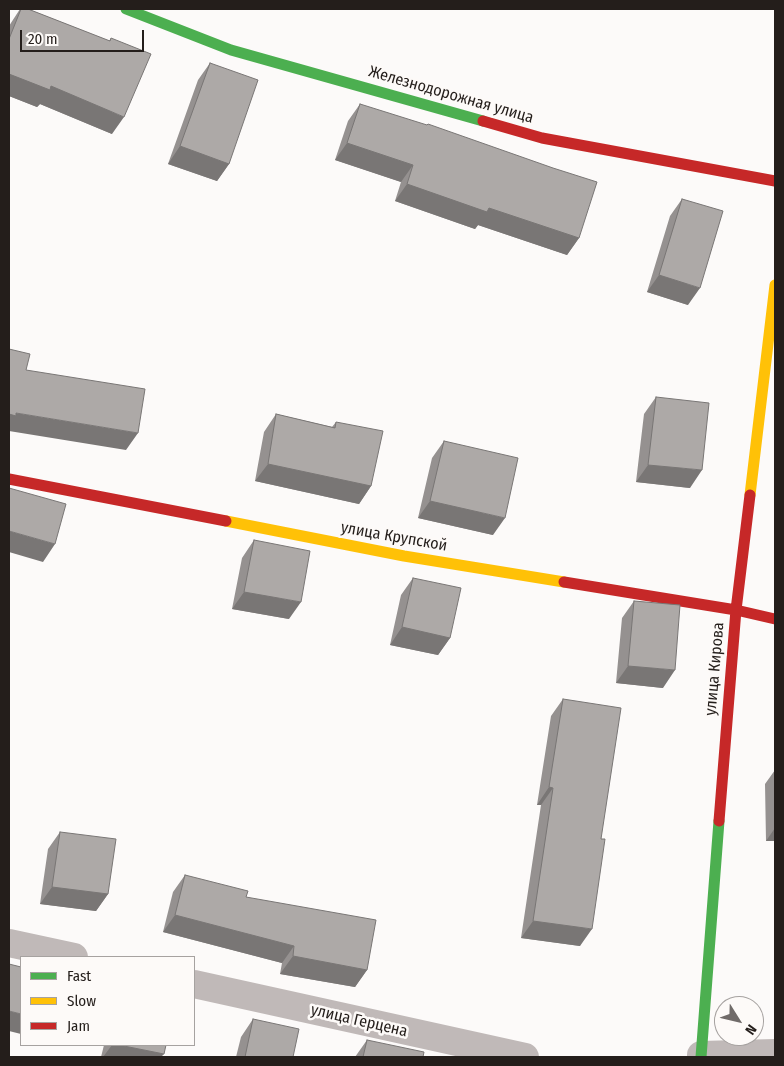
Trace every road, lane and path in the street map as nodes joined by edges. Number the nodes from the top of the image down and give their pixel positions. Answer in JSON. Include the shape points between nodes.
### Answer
{"nodes":[{"id":1,"x":126,"y":9,"type":"edge"},
{"id":2,"x":775,"y":181,"type":"edge"},
{"id":3,"x":775,"y":285,"type":"edge"},
{"id":4,"x":9,"y":479,"type":"edge"},
{"id":5,"x":736,"y":610,"type":"junction"},
{"id":6,"x":775,"y":619,"type":"edge"},
{"id":7,"x":9,"y":943,"type":"edge"},
{"id":8,"x":69,"y":956,"type":"edge"},
{"id":9,"x":195,"y":984,"type":"edge"},
{"id":10,"x":775,"y":1053,"type":"edge"},
{"id":11,"x":701,"y":1056,"type":"edge"},
{"id":12,"x":525,"y":1057,"type":"edge"}],
"edges":[{"from":1,"to":2,"type":"street","name":"Железнодорожная улица","via":[[231,50],[542,138]]},
{"from":3,"to":5,"type":"street","name":"улица Кирова"},
{"from":4,"to":5,"type":"street","name":"улица Крупской","via":[[404,556]]},
{"from":5,"to":6,"type":"street","name":"улица Крупской"},
{"from":5,"to":11,"type":"street","name":"улица Кирова"},
{"from":7,"to":8,"type":"street"},
{"from":9,"to":12,"type":"street","name":"улица Герцена"},
{"from":10,"to":11,"type":"street"}]}
